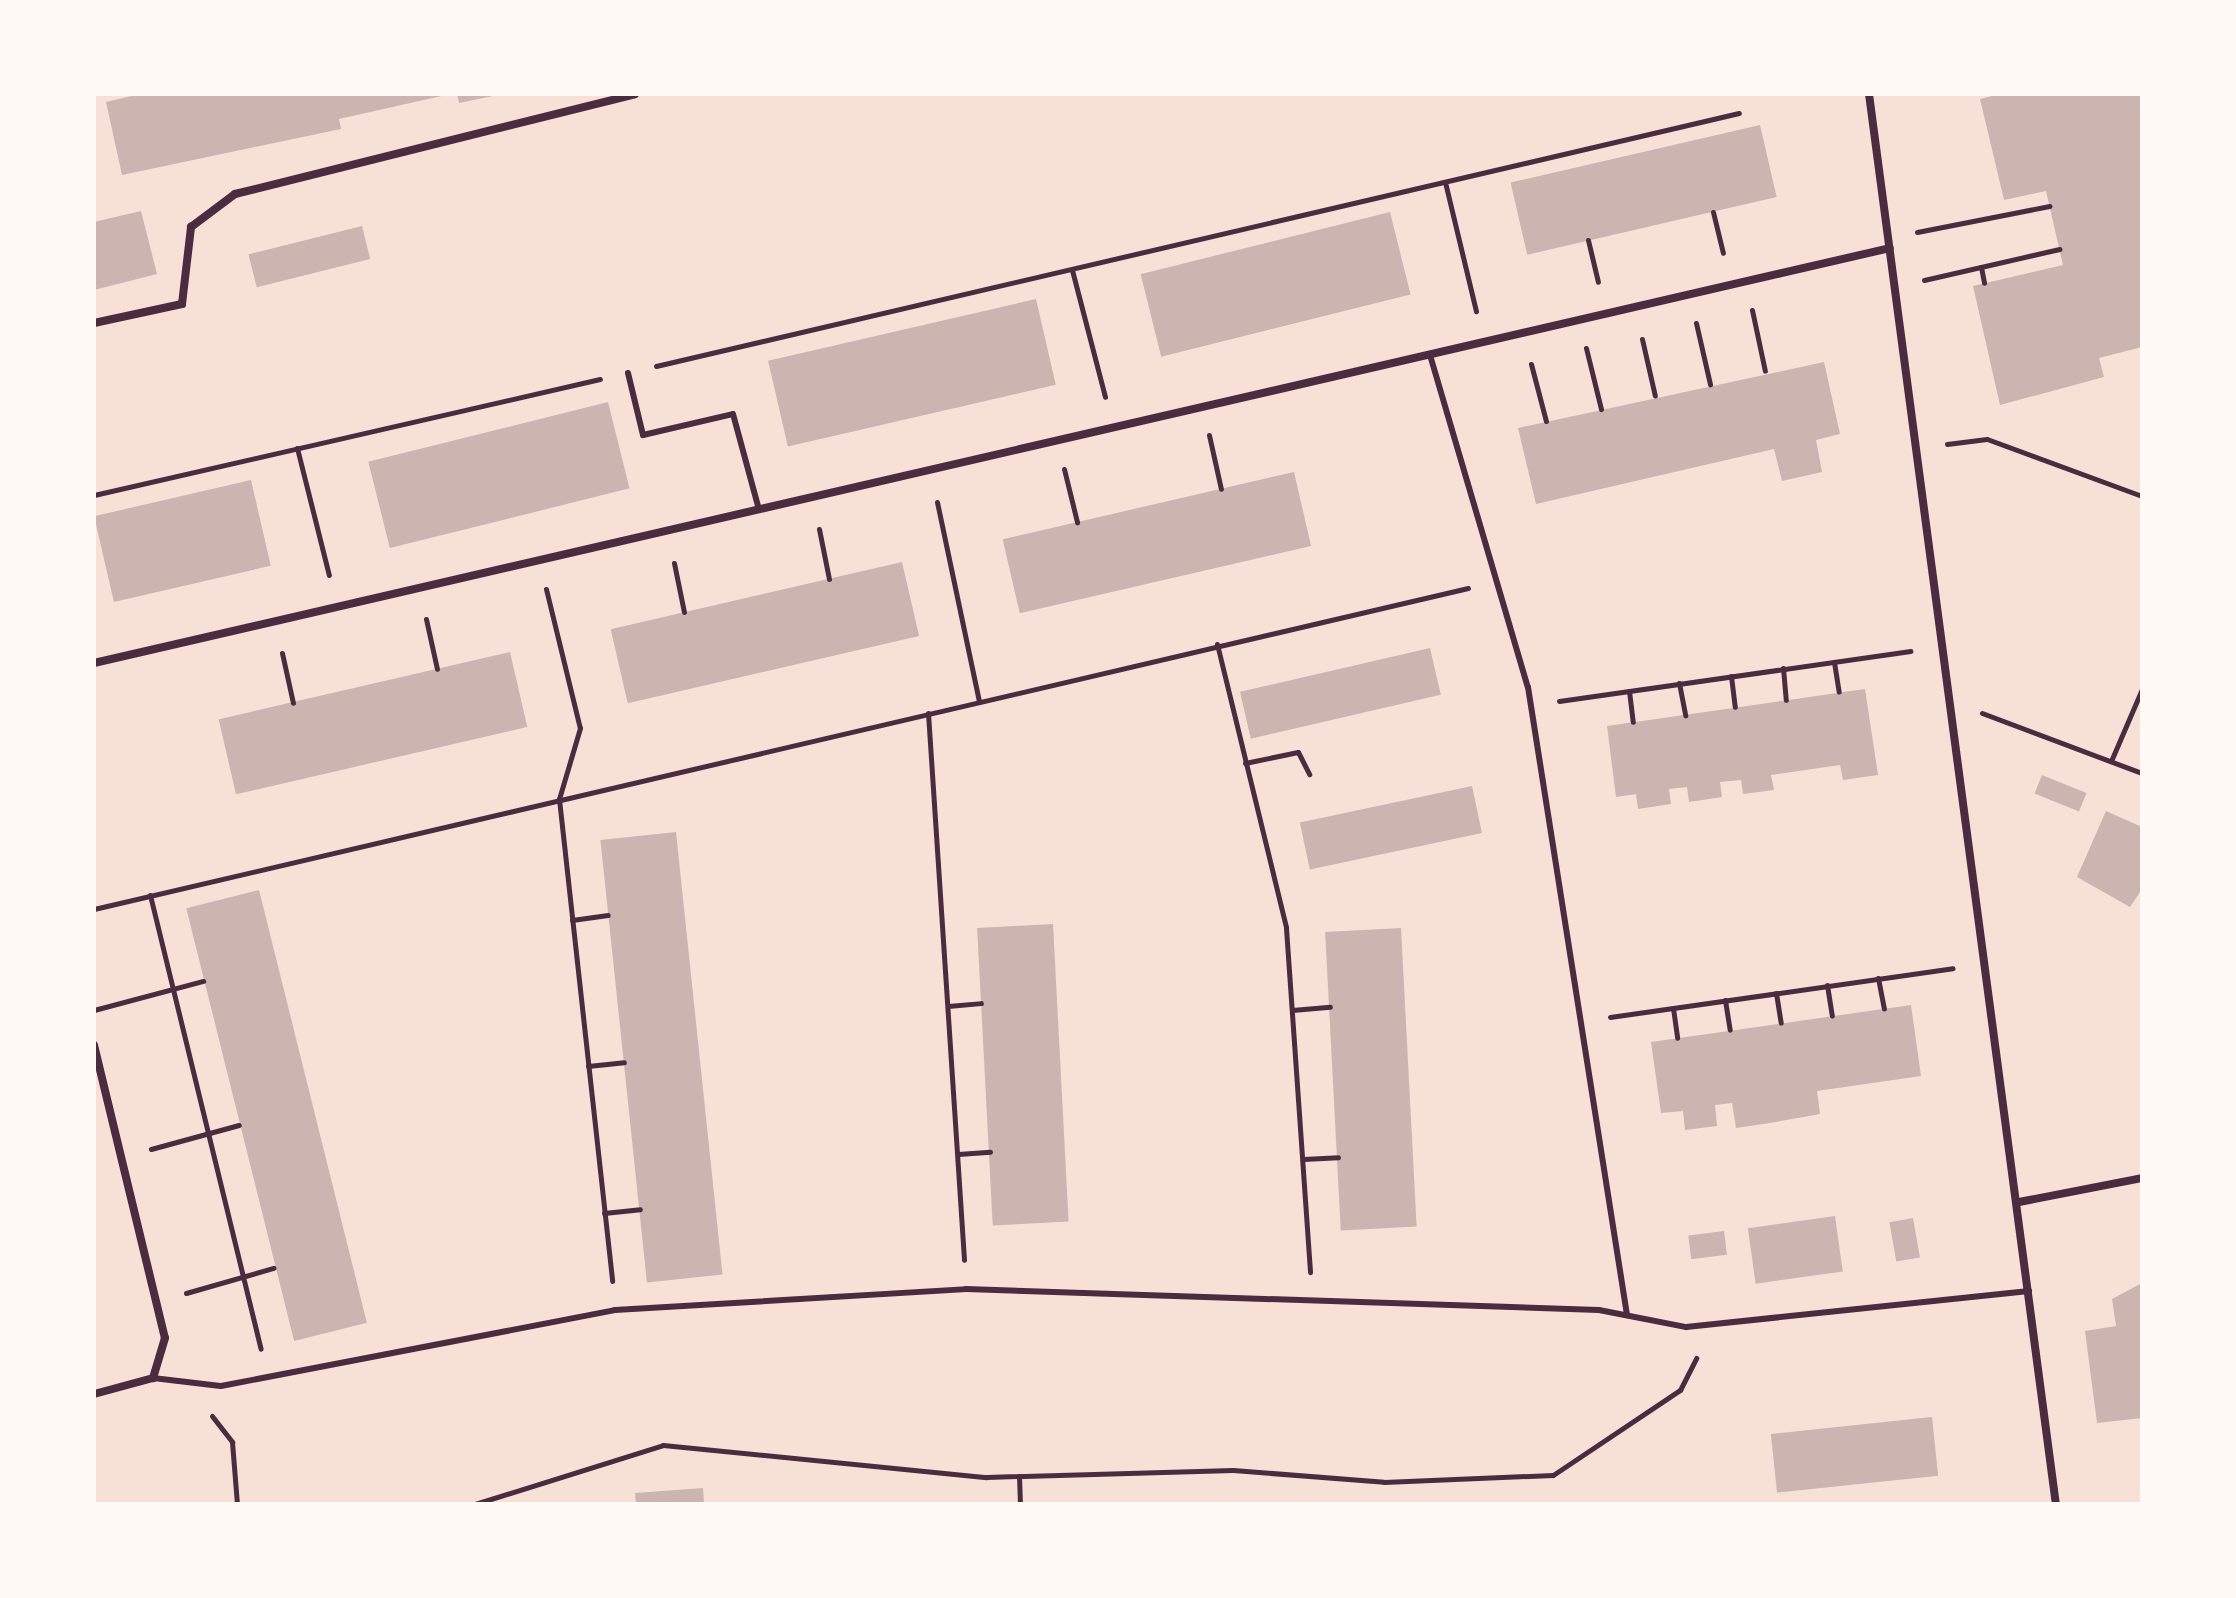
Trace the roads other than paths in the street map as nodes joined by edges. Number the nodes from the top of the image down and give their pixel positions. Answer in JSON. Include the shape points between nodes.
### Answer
{"nodes":[{"id":1,"x":635,"y":94,"type":"edge"},
{"id":2,"x":1869,"y":94,"type":"edge"},
{"id":3,"x":1890,"y":248,"type":"junction"},
{"id":4,"x":94,"y":323,"type":"edge"},
{"id":5,"x":1430,"y":355,"type":"junction"},
{"id":6,"x":628,"y":373,"type":"road end"},
{"id":7,"x":759,"y":510,"type":"junction"},
{"id":8,"x":94,"y":663,"type":"edge"},
{"id":9,"x":94,"y":1045,"type":"edge"},
{"id":10,"x":2142,"y":1178,"type":"edge"},
{"id":11,"x":2019,"y":1202,"type":"junction"},
{"id":12,"x":2030,"y":1291,"type":"junction"},
{"id":13,"x":1627,"y":1315,"type":"junction"},
{"id":14,"x":153,"y":1378,"type":"junction"},
{"id":15,"x":94,"y":1394,"type":"edge"},
{"id":16,"x":2056,"y":1504,"type":"edge"}],
"edges":[{"from":1,"to":4,"type":"street","via":[[235,194],[191,227],[182,304]]},
{"from":2,"to":3,"type":"street"},
{"from":3,"to":5,"type":"street"},
{"from":3,"to":11,"type":"street"},
{"from":5,"to":7,"type":"street"},
{"from":5,"to":13,"type":"lane","via":[[1531,705]]},
{"from":6,"to":7,"type":"lane","via":[[643,435],[733,414]]},
{"from":7,"to":8,"type":"street"},
{"from":9,"to":14,"type":"street","via":[[159,1300],[165,1338]]},
{"from":10,"to":11,"type":"street"},
{"from":11,"to":12,"type":"street"},
{"from":12,"to":13,"type":"lane","via":[[1704,1327],[1655,1326]]},
{"from":12,"to":16,"type":"street"},
{"from":13,"to":14,"type":"lane","via":[[966,1289],[615,1310],[221,1386]]},
{"from":14,"to":15,"type":"street"}]}
